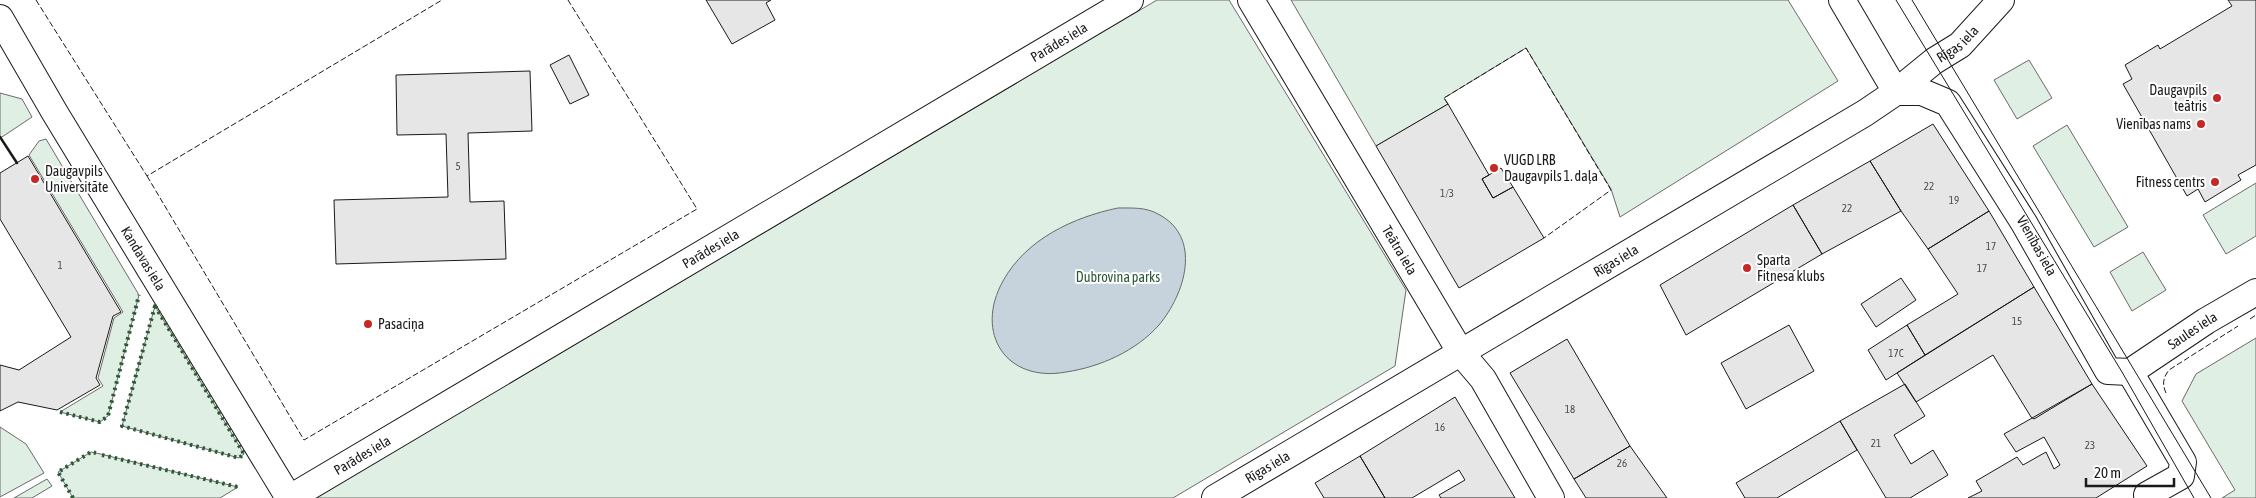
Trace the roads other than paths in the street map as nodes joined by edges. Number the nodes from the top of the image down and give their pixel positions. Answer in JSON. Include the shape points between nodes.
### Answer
{"nodes":[{"id":1,"x":1130,"y":0,"type":"edge"},
{"id":2,"x":1251,"y":0,"type":"edge"},
{"id":3,"x":1842,"y":0,"type":"edge"},
{"id":4,"x":2001,"y":0,"type":"edge"},
{"id":5,"x":0,"y":18,"type":"edge"},
{"id":6,"x":1896,"y":92,"type":"junction"},
{"id":7,"x":2256,"y":292,"type":"edge"},
{"id":8,"x":1461,"y":353,"type":"junction"},
{"id":9,"x":2130,"y":372,"type":"junction"},
{"id":10,"x":289,"y":498,"type":"edge"},
{"id":11,"x":1215,"y":498,"type":"edge"},
{"id":12,"x":1551,"y":498,"type":"edge"},
{"id":13,"x":2149,"y":498,"type":"edge"}],
"edges":[{"from":1,"to":10,"type":"street","name":"Parādes iela"},
{"from":2,"to":8,"type":"street","name":"Teātra iela"},
{"from":3,"to":6,"type":"street"},
{"from":4,"to":6,"type":"street","name":"Rīgas iela","via":[[1960,46],[1934,61]]},
{"from":5,"to":10,"type":"street","name":"Kandavas iela"},
{"from":6,"to":8,"type":"street","name":"Rīgas iela"},
{"from":6,"to":9,"type":"street","name":"Vienības iela","via":[[1922,92],[1948,103],[2024,223],[2108,371]]},
{"from":7,"to":9,"type":"street","name":"Saules iela"},
{"from":8,"to":11,"type":"street","name":"Rīgas iela"},
{"from":8,"to":12,"type":"street","name":"Teātra iela","via":[[1483,379]]},
{"from":9,"to":13,"type":"street","via":[[2183,462],[2182,476],[2147,495]]}]}
